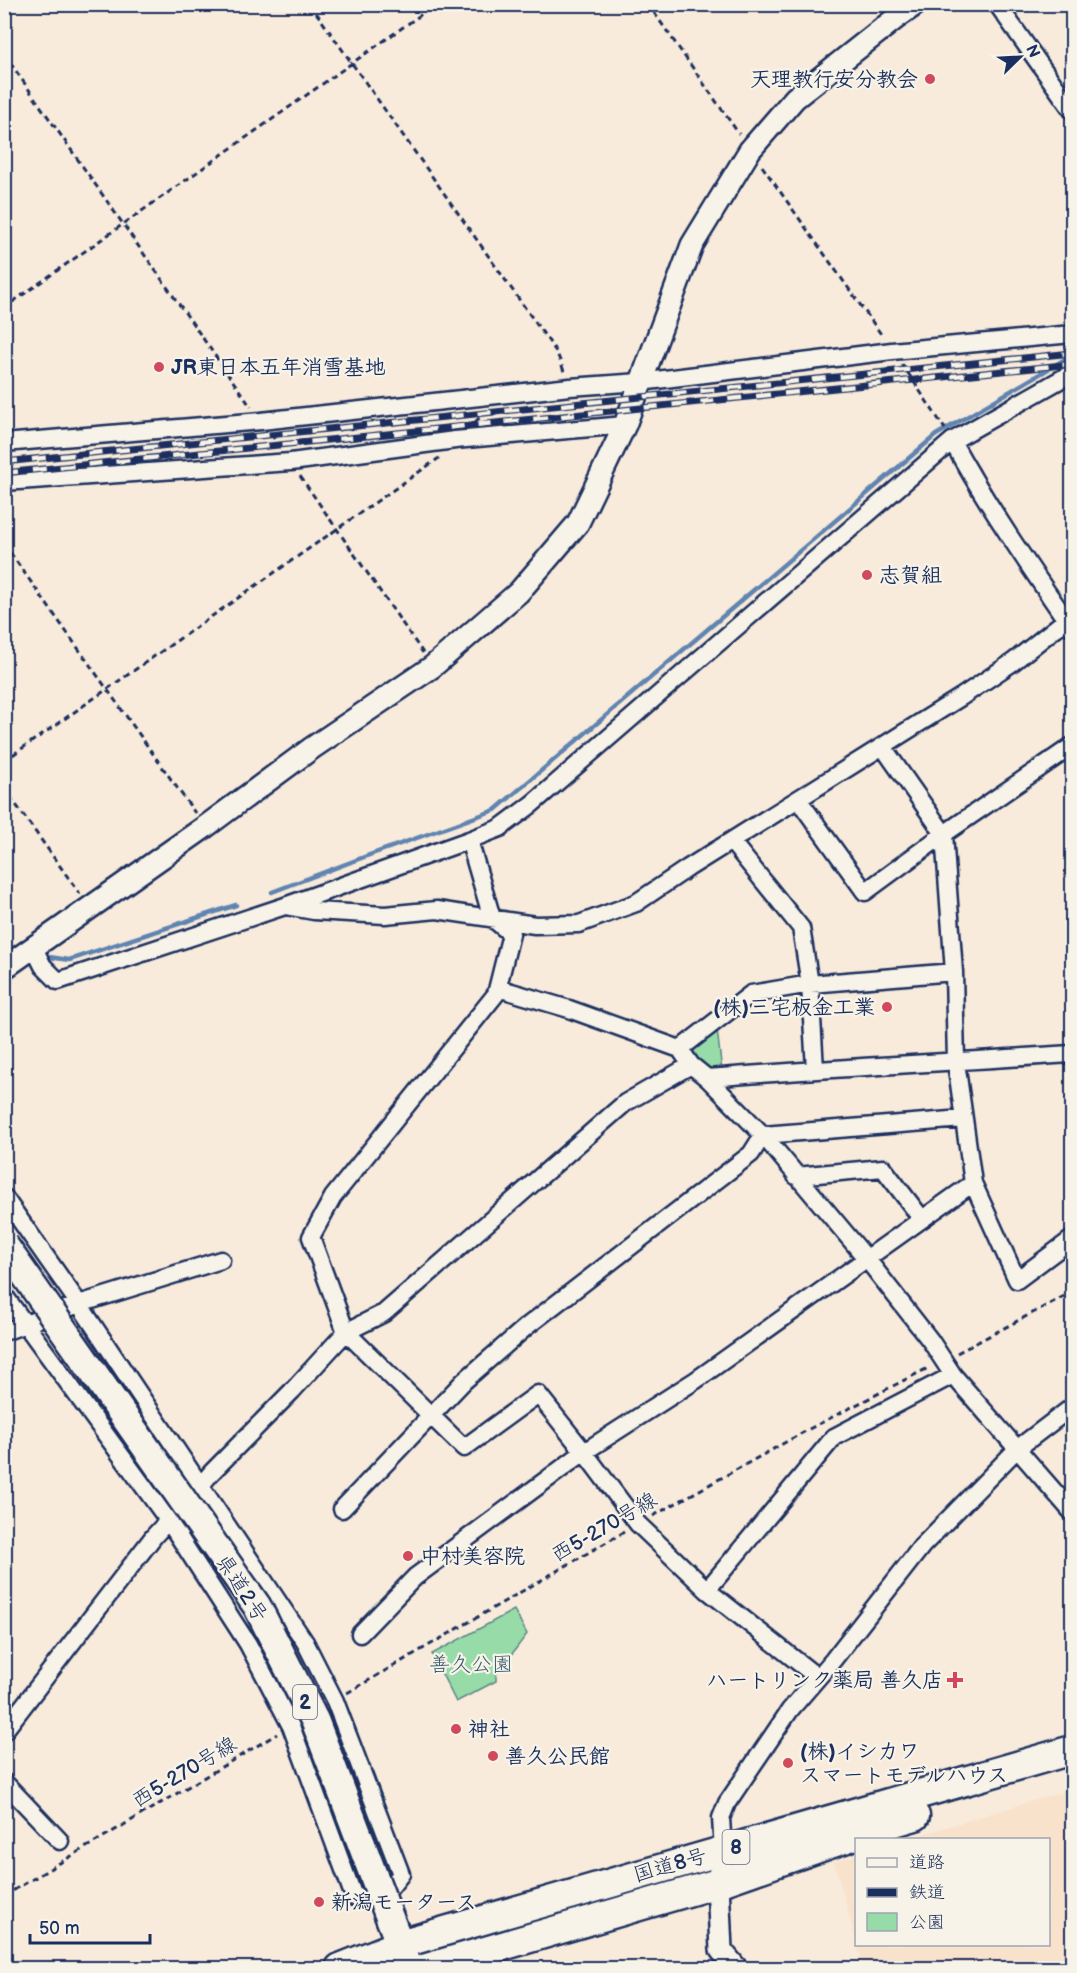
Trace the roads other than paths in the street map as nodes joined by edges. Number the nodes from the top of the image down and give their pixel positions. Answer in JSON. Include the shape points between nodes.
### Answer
{"nodes":[{"id":1,"x":916,"y":4,"type":"edge"},
{"id":2,"x":998,"y":4,"type":"edge"},
{"id":3,"x":1072,"y":110,"type":"edge"},
{"id":4,"x":1072,"y":334,"type":"edge"},
{"id":5,"x":1072,"y":373,"type":"edge"},
{"id":6,"x":640,"y":382,"type":"junction"},
{"id":7,"x":626,"y":425,"type":"junction"},
{"id":8,"x":952,"y":441,"type":"junction"},
{"id":9,"x":4,"y":443,"type":"edge"},
{"id":10,"x":4,"y":482,"type":"edge"},
{"id":11,"x":1070,"y":621,"type":"edge"},
{"id":12,"x":1072,"y":746,"type":"edge"},
{"id":13,"x":883,"y":747,"type":"junction"},
{"id":14,"x":798,"y":799,"type":"junction"},
{"id":15,"x":944,"y":834,"type":"junction"},
{"id":16,"x":469,"y":840,"type":"junction"},
{"id":17,"x":731,"y":841,"type":"junction"},
{"id":18,"x":285,"y":906,"type":"junction"},
{"id":19,"x":492,"y":918,"type":"junction"},
{"id":20,"x":34,"y":948,"type":"junction"},
{"id":21,"x":4,"y":968,"type":"edge"},
{"id":22,"x":954,"y":972,"type":"junction"},
{"id":23,"x":810,"y":984,"type":"junction"},
{"id":24,"x":498,"y":988,"type":"junction"},
{"id":25,"x":680,"y":1049,"type":"junction"},
{"id":26,"x":1072,"y":1054,"type":"edge"},
{"id":27,"x":956,"y":1062,"type":"junction"},
{"id":28,"x":691,"y":1065,"type":"junction"},
{"id":29,"x":815,"y":1069,"type":"junction"},
{"id":30,"x":707,"y":1078,"type":"junction"},
{"id":31,"x":963,"y":1119,"type":"junction"},
{"id":32,"x":763,"y":1135,"type":"junction"},
{"id":33,"x":796,"y":1176,"type":"junction"},
{"id":34,"x":973,"y":1183,"type":"junction"},
{"id":35,"x":4,"y":1197,"type":"edge"},
{"id":36,"x":922,"y":1219,"type":"junction"},
{"id":37,"x":1072,"y":1239,"type":"edge"},
{"id":38,"x":4,"y":1245,"type":"edge"},
{"id":39,"x":866,"y":1258,"type":"junction"},
{"id":40,"x":221,"y":1260,"type":"dead end"},
{"id":41,"x":4,"y":1295,"type":"edge"},
{"id":42,"x":78,"y":1304,"type":"junction"},
{"id":43,"x":25,"y":1325,"type":"junction"},
{"id":44,"x":4,"y":1332,"type":"edge"},
{"id":45,"x":346,"y":1332,"type":"junction"},
{"id":46,"x":953,"y":1375,"type":"junction"},
{"id":47,"x":1072,"y":1407,"type":"edge"},
{"id":48,"x":432,"y":1415,"type":"junction"},
{"id":49,"x":1018,"y":1448,"type":"junction"},
{"id":50,"x":584,"y":1452,"type":"junction"},
{"id":51,"x":202,"y":1487,"type":"junction"},
{"id":52,"x":342,"y":1509,"type":"dead end"},
{"id":53,"x":1072,"y":1512,"type":"edge"},
{"id":54,"x":168,"y":1520,"type":"junction"},
{"id":55,"x":707,"y":1590,"type":"junction"},
{"id":56,"x":360,"y":1634,"type":"dead end"},
{"id":57,"x":817,"y":1677,"type":"junction"},
{"id":58,"x":4,"y":1731,"type":"edge"},
{"id":59,"x":1072,"y":1750,"type":"edge"},
{"id":60,"x":1072,"y":1771,"type":"edge"},
{"id":61,"x":4,"y":1782,"type":"edge"},
{"id":62,"x":60,"y":1841,"type":"dead end"},
{"id":63,"x":723,"y":1851,"type":"junction"},
{"id":64,"x":718,"y":1883,"type":"junction"},
{"id":65,"x":382,"y":1898,"type":"junction"},
{"id":66,"x":404,"y":1956,"type":"edge"},
{"id":67,"x":340,"y":1968,"type":"edge"},
{"id":68,"x":427,"y":1968,"type":"edge"},
{"id":69,"x":736,"y":1968,"type":"edge"}],
"edges":[{"from":1,"to":6,"type":"street","via":[[795,98],[750,150],[692,245]]},
{"from":2,"to":3,"type":"street"},
{"from":4,"to":6,"type":"street"},
{"from":5,"to":8,"type":"street"},
{"from":6,"to":7,"type":"street"},
{"from":6,"to":9,"type":"street"},
{"from":7,"to":10,"type":"street","via":[[455,440],[291,462]]},
{"from":7,"to":20,"type":"street","via":[[578,523],[519,592],[432,667],[312,748]]},
{"from":8,"to":11,"type":"street","via":[[1022,555]]},
{"from":8,"to":16,"type":"street","via":[[532,804],[500,828]]},
{"from":11,"to":13,"type":"street"},
{"from":12,"to":15,"type":"street"},
{"from":13,"to":14,"type":"street"},
{"from":13,"to":15,"type":"street"},
{"from":14,"to":15,"type":"street","via":[[866,892]]},
{"from":14,"to":17,"type":"street"},
{"from":15,"to":22,"type":"street"},
{"from":16,"to":18,"type":"street"},
{"from":16,"to":19,"type":"street"},
{"from":17,"to":19,"type":"street","via":[[636,903],[579,924],[535,925]]},
{"from":17,"to":23,"type":"street","via":[[801,928]]},
{"from":18,"to":19,"type":"street","via":[[384,915],[437,910]]},
{"from":18,"to":20,"type":"street","via":[[58,981],[43,966]]},
{"from":19,"to":24,"type":"street","via":[[511,934]]},
{"from":20,"to":21,"type":"street"},
{"from":22,"to":23,"type":"street"},
{"from":22,"to":27,"type":"street"},
{"from":23,"to":25,"type":"street","via":[[751,994]]},
{"from":23,"to":29,"type":"street"},
{"from":24,"to":25,"type":"street"},
{"from":24,"to":45,"type":"street","via":[[464,1036],[333,1197],[311,1237]]},
{"from":25,"to":28,"type":"street"},
{"from":26,"to":27,"type":"street"},
{"from":27,"to":29,"type":"street"},
{"from":27,"to":31,"type":"street"},
{"from":28,"to":30,"type":"street"},
{"from":28,"to":45,"type":"street","via":[[626,1103],[384,1313]]},
{"from":29,"to":30,"type":"street"},
{"from":30,"to":32,"type":"street"},
{"from":31,"to":32,"type":"street"},
{"from":31,"to":34,"type":"street"},
{"from":32,"to":33,"type":"street"},
{"from":32,"to":48,"type":"street","via":[[751,1154],[526,1327]]},
{"from":33,"to":36,"type":"street","via":[[883,1168]]},
{"from":33,"to":39,"type":"street"},
{"from":34,"to":36,"type":"street"},
{"from":34,"to":37,"type":"street","via":[[1017,1280]]},
{"from":35,"to":42,"type":"street"},
{"from":36,"to":39,"type":"street"},
{"from":38,"to":65,"type":"main road","name":"県道2号","number":"2","bridge":true,"via":[[258,1606],[315,1721]]},
{"from":39,"to":46,"type":"street"},
{"from":39,"to":50,"type":"street","via":[[696,1380]]},
{"from":40,"to":42,"type":"street"},
{"from":41,"to":43,"type":"street"},
{"from":42,"to":43,"type":"street"},
{"from":42,"to":51,"type":"street"},
{"from":43,"to":44,"type":"street"},
{"from":43,"to":54,"type":"street"},
{"from":45,"to":48,"type":"street"},
{"from":45,"to":51,"type":"street"},
{"from":46,"to":49,"type":"street"},
{"from":46,"to":55,"type":"street","via":[[834,1437]]},
{"from":47,"to":49,"type":"street"},
{"from":48,"to":50,"type":"street","via":[[464,1448],[538,1394]]},
{"from":48,"to":52,"type":"street"},
{"from":49,"to":53,"type":"street"},
{"from":49,"to":57,"type":"street","via":[[922,1546]]},
{"from":50,"to":55,"type":"street","via":[[638,1524]]},
{"from":50,"to":56,"type":"street","via":[[415,1577]]},
{"from":51,"to":54,"type":"street"},
{"from":51,"to":65,"type":"street","via":[[305,1642],[335,1701],[401,1874]]},
{"from":54,"to":58,"type":"street"},
{"from":54,"to":65,"type":"street","via":[[249,1644],[291,1726],[354,1897]]},
{"from":55,"to":57,"type":"street"},
{"from":57,"to":63,"type":"street","via":[[727,1803],[721,1818]]},
{"from":59,"to":63,"type":"highway","name":"国道8号","number":"8"},
{"from":60,"to":64,"type":"highway","name":"国道8号","number":"8","via":[[884,1825]]},
{"from":61,"to":62,"type":"street"},
{"from":63,"to":64,"type":"street"},
{"from":63,"to":66,"type":"highway","name":"国道8号","number":"8"},
{"from":64,"to":68,"type":"highway","name":"国道8号","number":"8"},
{"from":64,"to":69,"type":"street","via":[[721,1950]]},
{"from":65,"to":66,"type":"main road","name":"県道2号","number":"2"},
{"from":66,"to":67,"type":"highway","name":"国道8号","number":"8"}]}
